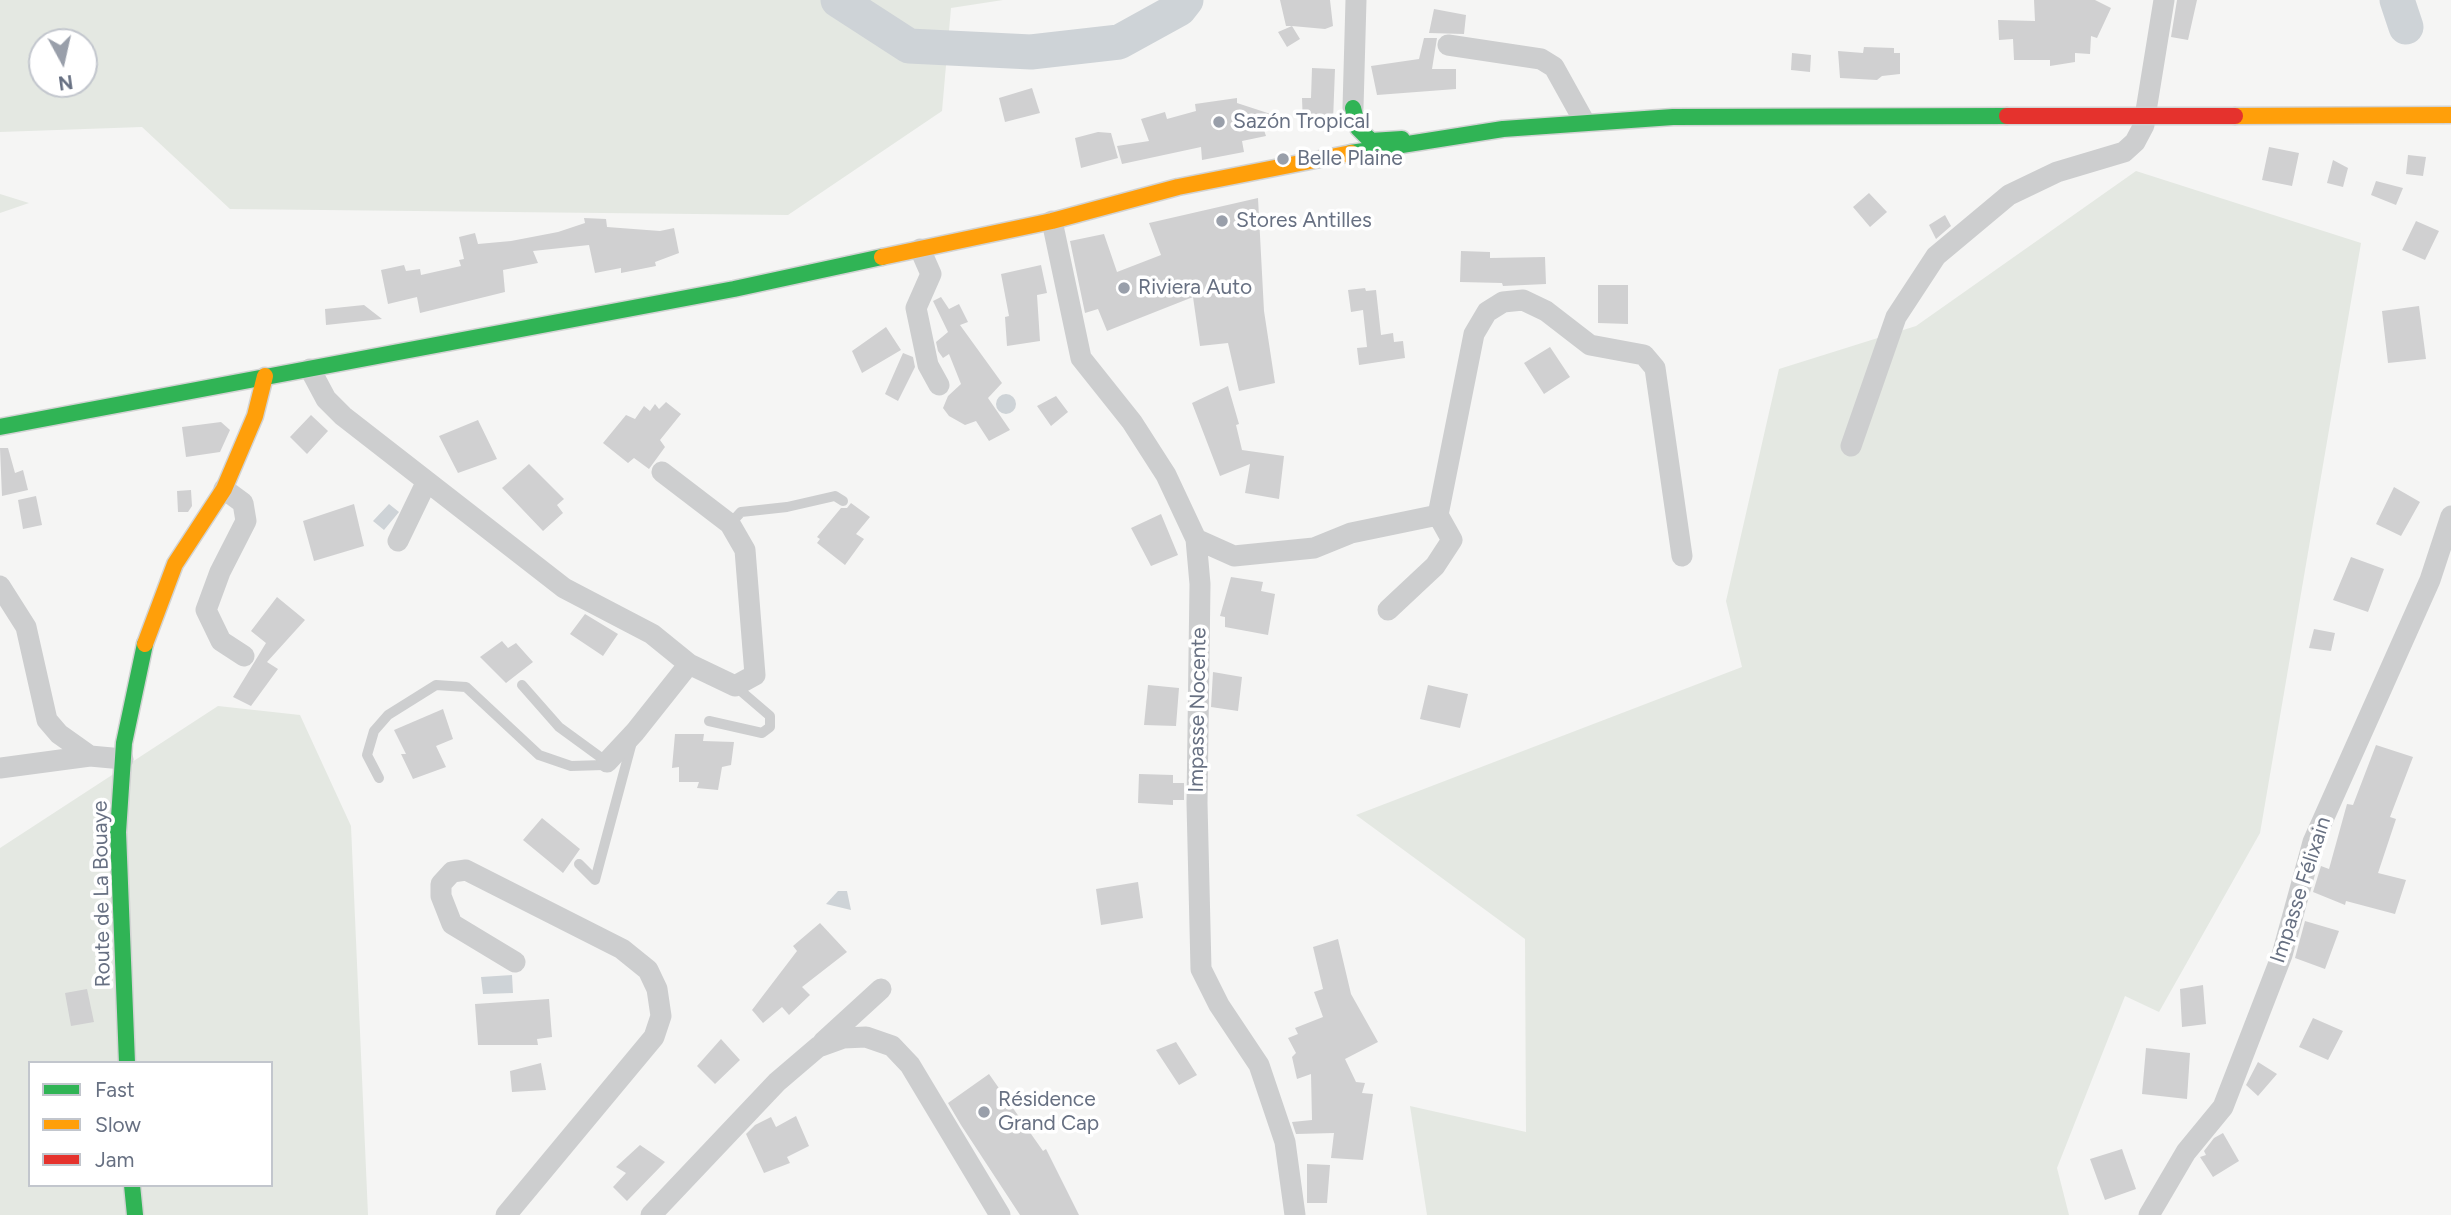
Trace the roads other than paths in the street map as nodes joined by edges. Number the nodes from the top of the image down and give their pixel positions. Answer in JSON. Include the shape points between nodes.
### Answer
{"nodes":[{"id":1,"x":1356,"y":0,"type":"edge"},
{"id":2,"x":2164,"y":0,"type":"edge"},
{"id":3,"x":1448,"y":45,"type":"dead end"},
{"id":4,"x":1353,"y":108,"type":"junction"},
{"id":5,"x":2451,"y":115,"type":"edge"},
{"id":6,"x":1584,"y":121,"type":"junction"},
{"id":7,"x":2144,"y":121,"type":"junction"},
{"id":8,"x":2451,"y":123,"type":"edge"},
{"id":9,"x":1452,"y":137,"type":"junction"},
{"id":10,"x":1293,"y":165,"type":"junction"},
{"id":11,"x":1105,"y":206,"type":"junction"},
{"id":12,"x":1052,"y":221,"type":"junction"},
{"id":13,"x":920,"y":249,"type":"junction"},
{"id":14,"x":310,"y":369,"type":"junction"},
{"id":15,"x":265,"y":376,"type":"junction"},
{"id":16,"x":939,"y":386,"type":"dead end"},
{"id":17,"x":0,"y":427,"type":"edge"},
{"id":18,"x":1851,"y":446,"type":"dead end"},
{"id":19,"x":662,"y":472,"type":"dead end"},
{"id":20,"x":426,"y":483,"type":"junction"},
{"id":21,"x":224,"y":489,"type":"junction"},
{"id":22,"x":843,"y":501,"type":"dead end"},
{"id":23,"x":1438,"y":515,"type":"junction"},
{"id":24,"x":2451,"y":516,"type":"edge"},
{"id":25,"x":730,"y":524,"type":"junction"},
{"id":26,"x":1196,"y":539,"type":"junction"},
{"id":27,"x":398,"y":541,"type":"dead end"},
{"id":28,"x":1682,"y":556,"type":"dead end"},
{"id":29,"x":0,"y":586,"type":"edge"},
{"id":30,"x":1388,"y":610,"type":"dead end"},
{"id":31,"x":244,"y":656,"type":"dead end"},
{"id":32,"x":689,"y":664,"type":"junction"},
{"id":33,"x":522,"y":685,"type":"dead end"},
{"id":34,"x":736,"y":686,"type":"junction"},
{"id":35,"x":709,"y":721,"type":"dead end"},
{"id":36,"x":635,"y":732,"type":"junction"},
{"id":37,"x":90,"y":756,"type":"junction"},
{"id":38,"x":123,"y":759,"type":"junction"},
{"id":39,"x":607,"y":761,"type":"junction"},
{"id":40,"x":0,"y":768,"type":"edge"},
{"id":41,"x":379,"y":778,"type":"dead end"},
{"id":42,"x":579,"y":864,"type":"dead end"},
{"id":43,"x":515,"y":962,"type":"dead end"},
{"id":44,"x":881,"y":989,"type":"dead end"},
{"id":45,"x":815,"y":1049,"type":"junction"},
{"id":46,"x":127,"y":1061,"type":"edge"},
{"id":47,"x":132,"y":1187,"type":"edge"},
{"id":48,"x":135,"y":1215,"type":"edge"},
{"id":49,"x":506,"y":1215,"type":"edge"},
{"id":50,"x":651,"y":1215,"type":"edge"},
{"id":51,"x":1000,"y":1215,"type":"edge"},
{"id":52,"x":1295,"y":1215,"type":"edge"},
{"id":53,"x":2149,"y":1215,"type":"edge"}],
"edges":[{"from":1,"to":4,"type":"street"},
{"from":2,"to":7,"type":"street"},
{"from":3,"to":6,"type":"street","via":[[1541,59],[1554,67]]},
{"from":4,"to":9,"type":"main road","via":[[1358,128],[1371,141],[1443,133]]},
{"from":4,"to":10,"type":"main road","via":[[1344,143],[1301,157]]},
{"from":5,"to":7,"type":"main road"},
{"from":6,"to":7,"type":"main road","via":[[1673,117]]},
{"from":6,"to":9,"type":"main road"},
{"from":7,"to":8,"type":"main road"},
{"from":7,"to":11,"type":"main road","via":[[1679,127],[1539,134]]},
{"from":7,"to":18,"type":"street","via":[[2124,152],[2057,172],[2009,195],[1936,256],[1896,317]]},
{"from":9,"to":10,"type":"main road"},
{"from":10,"to":11,"type":"main road"},
{"from":11,"to":12,"type":"main road"},
{"from":12,"to":13,"type":"main road"},
{"from":12,"to":26,"type":"street","name":"Impasse Nocente","via":[[1081,358],[1132,422],[1166,475]]},
{"from":13,"to":14,"type":"main road"},
{"from":13,"to":16,"type":"street","via":[[930,274],[916,308],[928,365]]},
{"from":14,"to":15,"type":"main road"},
{"from":14,"to":20,"type":"street","via":[[326,399]]},
{"from":15,"to":17,"type":"main road"},
{"from":15,"to":21,"type":"main road","name":"Route de La Bouaye","via":[[255,416]]},
{"from":19,"to":25,"type":"street"},
{"from":20,"to":27,"type":"street"},
{"from":20,"to":32,"type":"street","via":[[564,588],[652,634]]},
{"from":21,"to":31,"type":"street","via":[[243,503],[246,521],[206,610],[222,641]]},
{"from":21,"to":38,"type":"main road","name":"Route de La Bouaye","via":[[175,564],[141,653]]},
{"from":22,"to":25,"type":"lane","via":[[835,496],[787,508],[741,512]]},
{"from":23,"to":26,"type":"street","via":[[1351,533],[1314,548],[1234,556]]},
{"from":23,"to":28,"type":"street","via":[[1474,334],[1488,312],[1503,302],[1523,300],[1546,311],[1590,345],[1644,355],[1655,369]]},
{"from":23,"to":30,"type":"street","via":[[1452,540],[1435,566]]},
{"from":24,"to":53,"type":"street","name":"Impasse Félixain","via":[[2430,580],[2313,842],[2282,954],[2223,1107],[2186,1152]]},
{"from":25,"to":34,"type":"street","via":[[746,550],[755,646],[755,676]]},
{"from":26,"to":52,"type":"street","name":"Impasse Nocente","via":[[1201,969],[1259,1065],[1285,1142]]},
{"from":29,"to":37,"type":"street","via":[[26,627],[47,720]]},
{"from":32,"to":34,"type":"street"},
{"from":32,"to":36,"type":"street"},
{"from":33,"to":39,"type":"lane","via":[[559,727]]},
{"from":34,"to":35,"type":"lane","via":[[770,716],[770,727],[762,733]]},
{"from":36,"to":39,"type":"street"},
{"from":36,"to":42,"type":"lane","via":[[595,880]]},
{"from":37,"to":38,"type":"street"},
{"from":37,"to":40,"type":"street"},
{"from":38,"to":46,"type":"main road","name":"Route de La Bouaye","via":[[118,832]]},
{"from":39,"to":41,"type":"lane","via":[[604,765],[571,766],[539,755],[466,687],[436,685],[388,715],[374,731],[367,755]]},
{"from":43,"to":49,"type":"street","via":[[452,924],[440,896],[441,884],[452,872],[466,870],[622,949],[648,970],[661,1016],[654,1037]]},
{"from":44,"to":45,"type":"street"},
{"from":45,"to":50,"type":"street","via":[[777,1082]]},
{"from":45,"to":51,"type":"street","via":[[843,1038],[866,1037],[892,1046],[929,1094]]},
{"from":47,"to":48,"type":"main road"}]}
